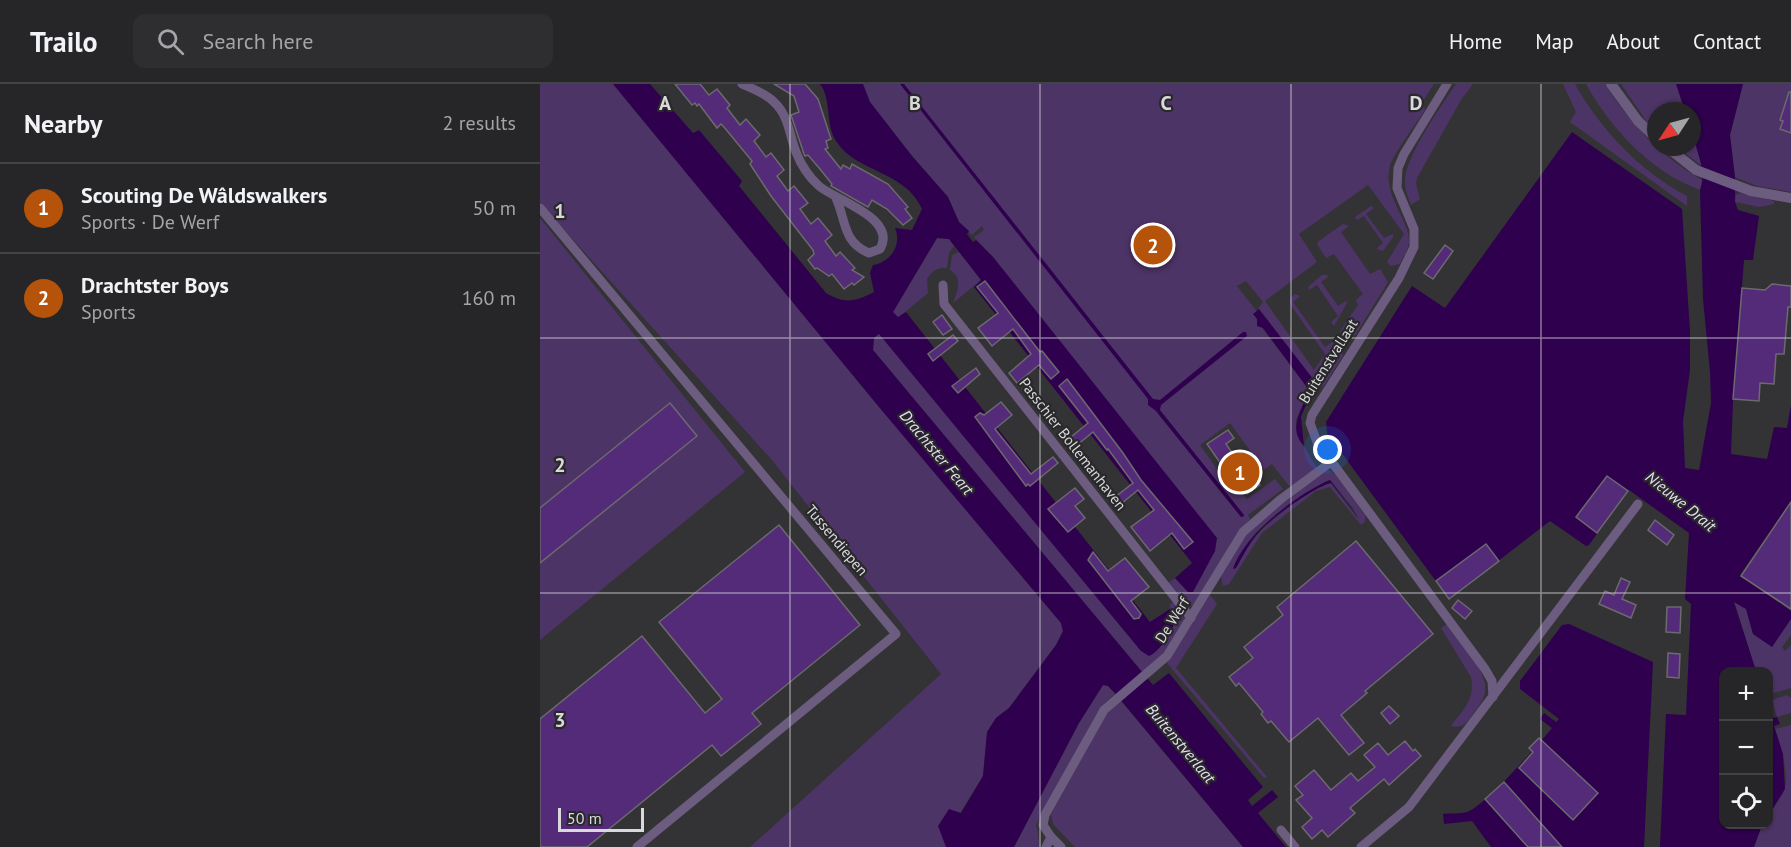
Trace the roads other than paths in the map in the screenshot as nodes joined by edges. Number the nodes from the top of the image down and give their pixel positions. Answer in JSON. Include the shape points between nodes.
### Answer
{"nodes":[{"id":1,"x":742,"y":84,"type":"edge"},
{"id":2,"x":1447,"y":84,"type":"edge"},
{"id":3,"x":1611,"y":84,"type":"edge"},
{"id":4,"x":1647,"y":130,"type":"edge"},
{"id":5,"x":1678,"y":156,"type":"edge"},
{"id":6,"x":836,"y":198,"type":"junction"},
{"id":7,"x":1791,"y":198,"type":"edge"},
{"id":8,"x":540,"y":208,"type":"edge"},
{"id":9,"x":943,"y":285,"type":"dead end"},
{"id":10,"x":1331,"y":462,"type":"junction"},
{"id":11,"x":1638,"y":504,"type":"dead end"},
{"id":12,"x":1191,"y":618,"type":"junction"},
{"id":13,"x":1493,"y":697,"type":"junction"},
{"id":14,"x":1281,"y":830,"type":"dead end"},
{"id":15,"x":1052,"y":837,"type":"junction"},
{"id":16,"x":637,"y":847,"type":"edge"},
{"id":17,"x":1046,"y":847,"type":"edge"},
{"id":18,"x":1062,"y":847,"type":"edge"},
{"id":19,"x":1294,"y":847,"type":"edge"},
{"id":20,"x":1361,"y":847,"type":"edge"}],
"edges":[{"from":1,"to":6,"type":"street","via":[[766,95],[779,107],[804,168]]},
{"from":2,"to":10,"type":"street","name":"Buitenstvallaat","via":[[1398,168],[1397,188],[1414,229],[1414,247],[1399,278],[1312,415],[1312,432]]},
{"from":3,"to":4,"type":"street"},
{"from":5,"to":7,"type":"street","via":[[1696,170],[1740,187]]},
{"from":6,"to":6,"type":"street","via":[[845,229],[854,241],[869,252],[880,249],[882,234],[873,219]]},
{"from":8,"to":16,"type":"street","name":"Tussendiepen","via":[[896,634]]},
{"from":9,"to":12,"type":"street","name":"Passchier Bollemanhaven","via":[[944,304]]},
{"from":10,"to":12,"type":"street","name":"De Werf","via":[[1243,532]]},
{"from":10,"to":13,"type":"street","name":"Buitenstvallaat","via":[[1485,669],[1492,681]]},
{"from":11,"to":13,"type":"street"},
{"from":12,"to":15,"type":"street","name":"De Werf","via":[[1167,656],[1104,710],[1045,815],[1043,825]]},
{"from":13,"to":20,"type":"street","via":[[1409,807]]},
{"from":14,"to":19,"type":"street"},
{"from":15,"to":17,"type":"street"},
{"from":15,"to":18,"type":"street"}]}
